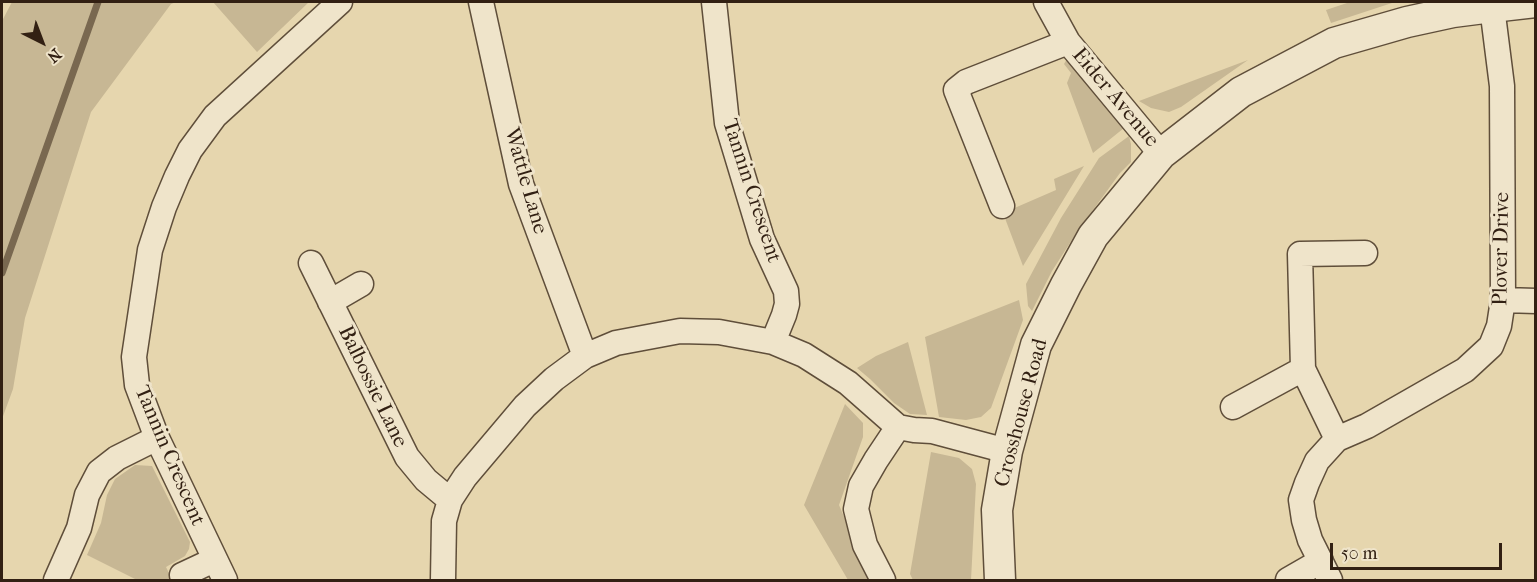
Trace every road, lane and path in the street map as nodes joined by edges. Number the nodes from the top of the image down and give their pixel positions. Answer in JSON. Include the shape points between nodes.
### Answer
{"nodes":[{"id":1,"x":340,"y":2,"type":"edge"},
{"id":2,"x":481,"y":2,"type":"edge"},
{"id":3,"x":714,"y":2,"type":"edge"},
{"id":4,"x":1046,"y":2,"type":"edge"},
{"id":5,"x":1536,"y":2,"type":"edge"},
{"id":6,"x":1492,"y":7,"type":"junction"},
{"id":7,"x":1068,"y":42,"type":"junction"},
{"id":8,"x":1161,"y":154,"type":"junction"},
{"id":9,"x":1002,"y":206,"type":"dead end"},
{"id":10,"x":1365,"y":254,"type":"dead end"},
{"id":11,"x":311,"y":263,"type":"dead end"},
{"id":12,"x":361,"y":284,"type":"dead end"},
{"id":13,"x":1503,"y":300,"type":"junction"},
{"id":14,"x":1536,"y":301,"type":"edge"},
{"id":15,"x":330,"y":302,"type":"junction"},
{"id":16,"x":773,"y":342,"type":"junction"},
{"id":17,"x":585,"y":356,"type":"junction"},
{"id":18,"x":1303,"y":369,"type":"junction"},
{"id":19,"x":1233,"y":407,"type":"dead end"},
{"id":20,"x":898,"y":427,"type":"junction"},
{"id":21,"x":157,"y":438,"type":"junction"},
{"id":22,"x":1337,"y":439,"type":"junction"},
{"id":23,"x":1007,"y":451,"type":"junction"},
{"id":24,"x":450,"y":500,"type":"junction"},
{"id":25,"x":220,"y":570,"type":"edge"},
{"id":26,"x":1326,"y":571,"type":"edge"},
{"id":27,"x":182,"y":575,"type":"dead end"},
{"id":28,"x":56,"y":580,"type":"edge"},
{"id":29,"x":443,"y":580,"type":"edge"},
{"id":30,"x":883,"y":580,"type":"edge"},
{"id":31,"x":1000,"y":580,"type":"edge"},
{"id":32,"x":1288,"y":580,"type":"edge"}],
"edges":[{"from":1,"to":21,"type":"street","name":"Tannin Crescent","via":[[215,116],[177,176],[150,250],[134,357],[137,385]]},
{"from":2,"to":17,"type":"street","name":"Wattle Lane","via":[[521,184]]},
{"from":3,"to":16,"type":"street","name":"Tannin Crescent","via":[[727,123],[762,239],[786,291],[787,304]]},
{"from":4,"to":7,"type":"street","name":"Eider Avenue"},
{"from":5,"to":6,"type":"street","name":"Crosshouse Road"},
{"from":6,"to":8,"type":"street","name":"Crosshouse Road","via":[[1407,22],[1334,43],[1241,92]]},
{"from":6,"to":13,"type":"street","name":"Plover Drive","via":[[1502,86]]},
{"from":7,"to":8,"type":"street","name":"Eider Avenue"},
{"from":7,"to":9,"type":"street","name":"Eider Avenue","via":[[966,82],[956,90]]},
{"from":8,"to":23,"type":"street","name":"Crosshouse Road","via":[[1093,236],[1066,285],[1036,345]]},
{"from":10,"to":18,"type":"street","via":[[1300,254]]},
{"from":11,"to":15,"type":"street","name":"Balbossie Lane"},
{"from":12,"to":15,"type":"street"},
{"from":13,"to":14,"type":"street"},
{"from":13,"to":22,"type":"street","name":"Plover Drive","via":[[1491,346],[1465,370]]},
{"from":15,"to":24,"type":"street","name":"Balbossie Lane","via":[[407,457]]},
{"from":16,"to":17,"type":"street","via":[[719,332],[680,331],[616,343]]},
{"from":16,"to":20,"type":"street","via":[[804,355],[848,383]]},
{"from":17,"to":24,"type":"street","via":[[525,406]]},
{"from":18,"to":19,"type":"street"},
{"from":18,"to":22,"type":"street"},
{"from":20,"to":23,"type":"street","via":[[933,431]]},
{"from":20,"to":30,"type":"street","via":[[861,486],[856,509],[865,545]]},
{"from":21,"to":25,"type":"street","name":"Tannin Crescent"},
{"from":21,"to":28,"type":"street","via":[[99,472]]},
{"from":22,"to":26,"type":"street","name":"Plover Drive","via":[[1317,460],[1301,500],[1310,540]]},
{"from":23,"to":31,"type":"street","name":"Crosshouse Road","via":[[997,510]]},
{"from":24,"to":29,"type":"street","via":[[444,521]]},
{"from":25,"to":27,"type":"street"},
{"from":26,"to":32,"type":"street","name":"Plover Drive"}]}
